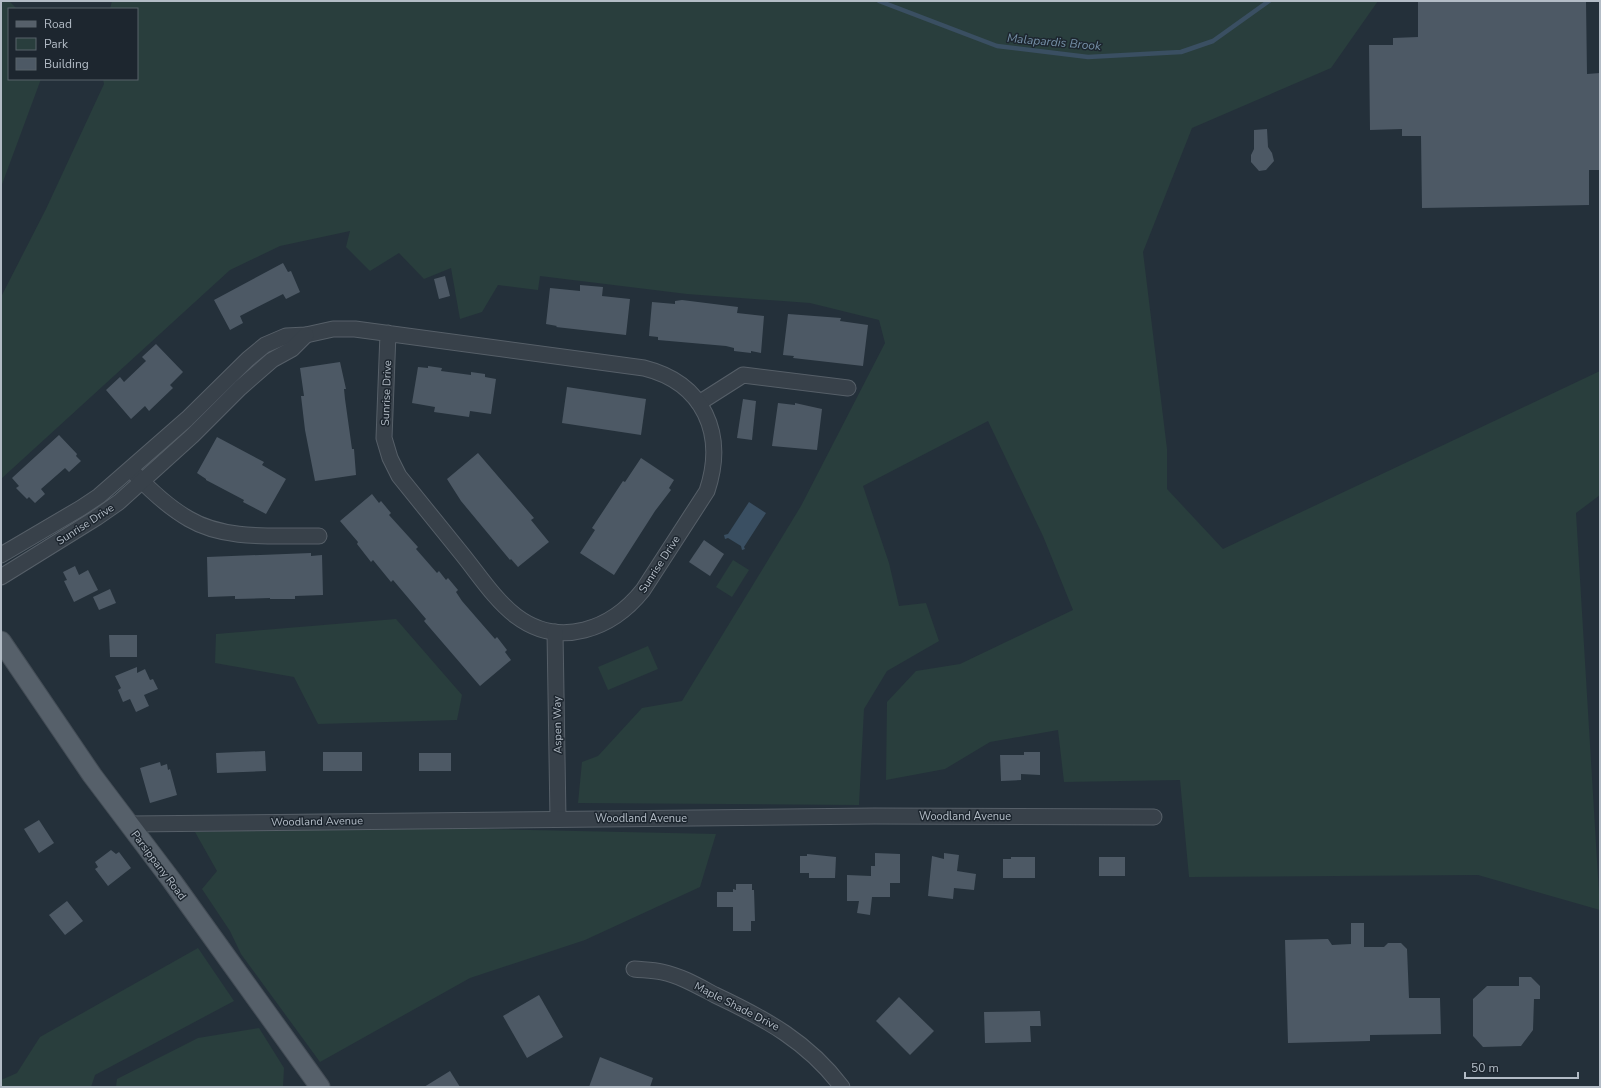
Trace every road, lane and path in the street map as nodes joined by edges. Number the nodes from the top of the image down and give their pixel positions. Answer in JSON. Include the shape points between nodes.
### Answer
{"nodes":[{"id":1,"x":388,"y":333,"type":"junction"},
{"id":2,"x":306,"y":335,"type":"junction"},
{"id":3,"x":230,"y":376,"type":"junction"},
{"id":4,"x":240,"y":388,"type":"junction"},
{"id":5,"x":848,"y":388,"type":"dead end"},
{"id":6,"x":699,"y":403,"type":"junction"},
{"id":7,"x":130,"y":469,"type":"junction"},
{"id":8,"x":141,"y":480,"type":"junction"},
{"id":9,"x":319,"y":536,"type":"dead end"},
{"id":10,"x":1,"y":555,"type":"edge"},
{"id":11,"x":1,"y":577,"type":"edge"},
{"id":12,"x":555,"y":632,"type":"junction"},
{"id":13,"x":1,"y":641,"type":"edge"},
{"id":14,"x":1154,"y":817,"type":"dead end"},
{"id":15,"x":558,"y":819,"type":"junction"},
{"id":16,"x":129,"y":824,"type":"junction"},
{"id":17,"x":634,"y":969,"type":"dead end"},
{"id":18,"x":320,"y":1087,"type":"edge"},
{"id":19,"x":842,"y":1087,"type":"edge"}],
"edges":[{"from":1,"to":2,"type":"street","name":"Sunrise Drive","via":[[341,329]]},
{"from":1,"to":6,"type":"street","name":"Sunrise Drive","via":[[644,368],[672,378]]},
{"from":1,"to":12,"type":"street","name":"Sunrise Drive","via":[[384,438],[399,476],[503,604],[528,624]]},
{"from":2,"to":3,"type":"street","name":"Sunrise Drive","via":[[286,336],[266,346]]},
{"from":2,"to":4,"type":"street","name":"Sunrise Drive","via":[[292,349],[272,360]]},
{"from":3,"to":4,"type":"street"},
{"from":3,"to":7,"type":"street","name":"Sunrise Drive","via":[[187,419]]},
{"from":4,"to":8,"type":"street","name":"Sunrise Drive","via":[[192,436]]},
{"from":5,"to":6,"type":"street","via":[[743,375]]},
{"from":6,"to":12,"type":"street","name":"Sunrise Drive","via":[[706,416],[714,446],[714,467],[707,491],[632,604],[614,618],[596,627],[580,631]]},
{"from":7,"to":8,"type":"street"},
{"from":7,"to":10,"type":"street","name":"Sunrise Drive","via":[[81,508]]},
{"from":8,"to":9,"type":"street","via":[[152,492],[190,520],[211,527],[232,533],[256,535]]},
{"from":8,"to":11,"type":"street","name":"Sunrise Drive","via":[[119,502],[96,518]]},
{"from":12,"to":15,"type":"street","name":"Aspen Way"},
{"from":13,"to":16,"type":"main road","name":"Parsippany Road","via":[[92,775]]},
{"from":14,"to":15,"type":"street","name":"Woodland Avenue"},
{"from":15,"to":16,"type":"street","name":"Woodland Avenue"},
{"from":16,"to":18,"type":"main road","name":"Parsippany Road"},
{"from":17,"to":19,"type":"street","name":"Maple Shade Drive","via":[[680,977],[754,1013],[783,1030],[810,1051]]}]}
